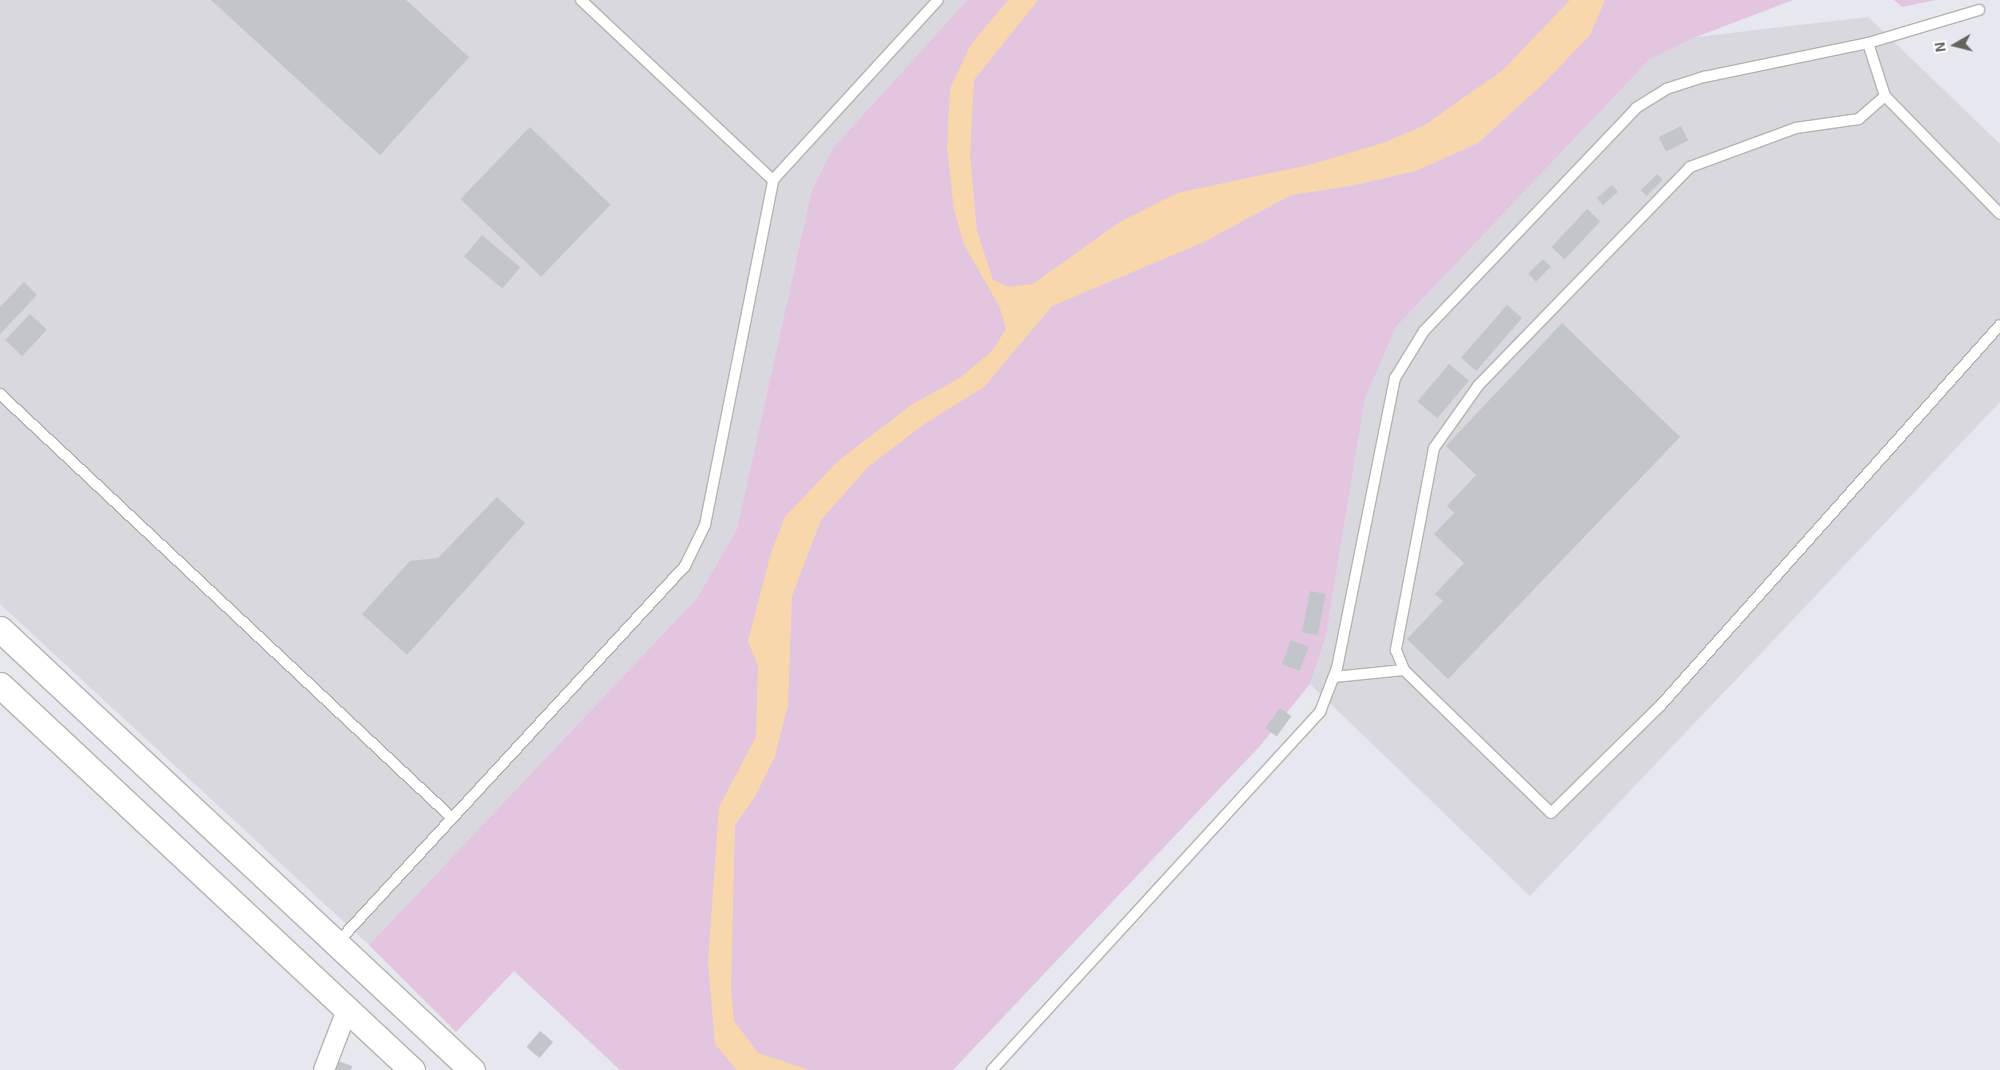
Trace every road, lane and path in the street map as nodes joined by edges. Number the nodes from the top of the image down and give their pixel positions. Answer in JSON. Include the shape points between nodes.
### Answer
{"nodes":[{"id":1,"x":581,"y":0,"type":"edge"},
{"id":2,"x":938,"y":0,"type":"edge"},
{"id":3,"x":1979,"y":10,"type":"dead end"},
{"id":4,"x":1868,"y":43,"type":"junction"},
{"id":5,"x":1885,"y":96,"type":"junction"},
{"id":6,"x":773,"y":180,"type":"junction"},
{"id":7,"x":2000,"y":214,"type":"edge"},
{"id":8,"x":2000,"y":325,"type":"edge"},
{"id":9,"x":0,"y":394,"type":"edge"},
{"id":10,"x":0,"y":629,"type":"edge"},
{"id":11,"x":1404,"y":670,"type":"junction"},
{"id":12,"x":1334,"y":677,"type":"junction"},
{"id":13,"x":0,"y":685,"type":"edge"},
{"id":14,"x":452,"y":818,"type":"junction"},
{"id":15,"x":337,"y":943,"type":"junction"},
{"id":16,"x":310,"y":973,"type":"junction"},
{"id":17,"x":347,"y":1010,"type":"junction"},
{"id":18,"x":324,"y":1070,"type":"edge"},
{"id":19,"x":412,"y":1070,"type":"edge"},
{"id":20,"x":472,"y":1070,"type":"edge"},
{"id":21,"x":992,"y":1070,"type":"edge"}],
"edges":[{"from":1,"to":6,"type":"lane"},
{"from":2,"to":6,"type":"lane"},
{"from":3,"to":4,"type":"lane"},
{"from":4,"to":5,"type":"lane"},
{"from":4,"to":12,"type":"lane","via":[[1704,77],[1666,89],[1636,108],[1424,331],[1395,378]]},
{"from":5,"to":7,"type":"lane"},
{"from":5,"to":11,"type":"lane","via":[[1859,119],[1796,128],[1690,167],[1478,386],[1434,448],[1396,650]]},
{"from":6,"to":14,"type":"lane","via":[[705,525],[685,566]]},
{"from":8,"to":11,"type":"lane","via":[[1662,706],[1551,813]]},
{"from":9,"to":14,"type":"lane"},
{"from":10,"to":15,"type":"street"},
{"from":11,"to":12,"type":"lane"},
{"from":12,"to":21,"type":"lane","via":[[1320,712],[1293,744]]},
{"from":13,"to":16,"type":"street"},
{"from":14,"to":15,"type":"lane"},
{"from":15,"to":16,"type":"street"},
{"from":15,"to":20,"type":"street"},
{"from":16,"to":17,"type":"street"},
{"from":17,"to":18,"type":"street"},
{"from":17,"to":19,"type":"street"}]}
